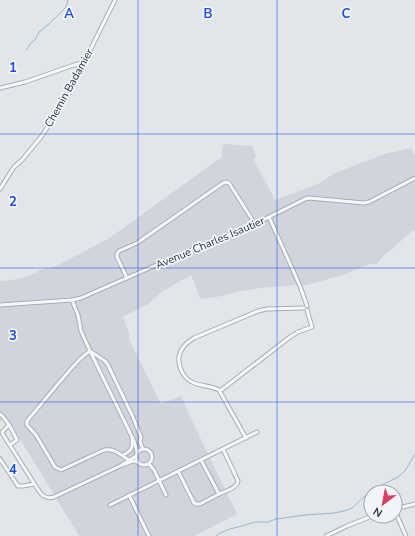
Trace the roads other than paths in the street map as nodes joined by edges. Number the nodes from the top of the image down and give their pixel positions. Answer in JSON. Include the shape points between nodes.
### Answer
{"nodes":[{"id":1,"x":115,"y":0,"type":"edge"},
{"id":2,"x":83,"y":63,"type":"junction"},
{"id":3,"x":0,"y":88,"type":"edge"},
{"id":4,"x":415,"y":178,"type":"edge"},
{"id":5,"x":0,"y":189,"type":"edge"},
{"id":6,"x":269,"y":217,"type":"junction"},
{"id":7,"x":255,"y":224,"type":"junction"},
{"id":8,"x":127,"y":278,"type":"junction"},
{"id":9,"x":72,"y":300,"type":"junction"},
{"id":10,"x":0,"y":305,"type":"edge"},
{"id":11,"x":306,"y":308,"type":"junction"},
{"id":12,"x":90,"y":352,"type":"junction"},
{"id":13,"x":220,"y":391,"type":"junction"},
{"id":14,"x":0,"y":414,"type":"edge"},
{"id":15,"x":8,"y":425,"type":"junction"},
{"id":16,"x":257,"y":432,"type":"dead end"},
{"id":17,"x":1,"y":433,"type":"edge"},
{"id":18,"x":131,"y":435,"type":"junction"},
{"id":19,"x":246,"y":438,"type":"junction"},
{"id":20,"x":10,"y":445,"type":"junction"},
{"id":21,"x":143,"y":448,"type":"junction"},
{"id":22,"x":223,"y":449,"type":"junction"},
{"id":23,"x":137,"y":452,"type":"junction"},
{"id":24,"x":122,"y":455,"type":"junction"},
{"id":25,"x":136,"y":456,"type":"junction"},
{"id":26,"x":0,"y":459,"type":"edge"},
{"id":27,"x":129,"y":460,"type":"junction"},
{"id":28,"x":201,"y":460,"type":"junction"},
{"id":29,"x":138,"y":462,"type":"junction"},
{"id":30,"x":149,"y":464,"type":"junction"},
{"id":31,"x":122,"y":465,"type":"junction"},
{"id":32,"x":178,"y":472,"type":"junction"},
{"id":33,"x":159,"y":480,"type":"junction"},
{"id":34,"x":34,"y":484,"type":"junction"},
{"id":35,"x":219,"y":494,"type":"junction"},
{"id":36,"x":129,"y":495,"type":"junction"},
{"id":37,"x":166,"y":495,"type":"dead end"},
{"id":38,"x":415,"y":504,"type":"edge"},
{"id":39,"x":110,"y":505,"type":"dead end"},
{"id":40,"x":403,"y":508,"type":"edge"},
{"id":41,"x":363,"y":520,"type":"edge"},
{"id":42,"x":401,"y":524,"type":"edge"},
{"id":43,"x":149,"y":536,"type":"edge"},
{"id":44,"x":326,"y":536,"type":"edge"},
{"id":45,"x":406,"y":536,"type":"edge"}],
"edges":[{"from":1,"to":2,"type":"street","name":"Chemin Badamier"},
{"from":2,"to":3,"type":"street"},
{"from":2,"to":5,"type":"street","name":"Chemin Badamier","via":[[66,99],[41,137],[14,167]]},
{"from":4,"to":6,"type":"street","name":"Avenue Charles Isautier","via":[[367,203],[308,198]]},
{"from":6,"to":7,"type":"street","name":"Avenue Charles Isautier"},
{"from":6,"to":11,"type":"street","via":[[300,286]]},
{"from":7,"to":8,"type":"street","name":"Avenue Charles Isautier"},
{"from":7,"to":8,"type":"street","via":[[229,183],[223,183],[137,243],[119,251],[116,257]]},
{"from":8,"to":9,"type":"street","name":"Avenue Charles Isautier"},
{"from":9,"to":10,"type":"street","name":"Avenue Charles Isautier"},
{"from":9,"to":12,"type":"street"},
{"from":11,"to":13,"type":"street","via":[[312,327],[290,337]]},
{"from":11,"to":13,"type":"street","via":[[258,311],[187,343],[180,354],[179,364],[182,373],[194,383]]},
{"from":12,"to":18,"type":"street"},
{"from":12,"to":21,"type":"street","via":[[108,365],[132,415]]},
{"from":12,"to":24,"type":"street","via":[[72,367],[26,423],[55,467],[61,470],[104,450],[111,449]]},
{"from":13,"to":19,"type":"street"},
{"from":14,"to":15,"type":"street"},
{"from":15,"to":17,"type":"street"},
{"from":15,"to":20,"type":"street","via":[[17,440]]},
{"from":16,"to":19,"type":"street"},
{"from":17,"to":20,"type":"street"},
{"from":18,"to":23,"type":"street"},
{"from":18,"to":24,"type":"street","via":[[130,450]]},
{"from":19,"to":22,"type":"street"},
{"from":20,"to":34,"type":"street"},
{"from":21,"to":23,"type":"street"},
{"from":21,"to":30,"type":"street","via":[[152,454]]},
{"from":22,"to":28,"type":"street"},
{"from":22,"to":35,"type":"street","via":[[238,484]]},
{"from":23,"to":25,"type":"street"},
{"from":24,"to":27,"type":"street"},
{"from":25,"to":27,"type":"street"},
{"from":25,"to":29,"type":"street"},
{"from":26,"to":34,"type":"street","via":[[16,484]]},
{"from":27,"to":31,"type":"street"},
{"from":28,"to":32,"type":"street"},
{"from":28,"to":35,"type":"street"},
{"from":29,"to":30,"type":"street","via":[[142,465]]},
{"from":29,"to":31,"type":"street"},
{"from":30,"to":33,"type":"street"},
{"from":31,"to":34,"type":"street","via":[[50,498],[41,494]]},
{"from":32,"to":33,"type":"street"},
{"from":32,"to":35,"type":"street","via":[[194,503],[200,504]]},
{"from":33,"to":36,"type":"street"},
{"from":33,"to":37,"type":"street"},
{"from":36,"to":39,"type":"street"},
{"from":36,"to":43,"type":"street"},
{"from":38,"to":40,"type":"street"},
{"from":41,"to":44,"type":"street"},
{"from":42,"to":45,"type":"street"}]}
